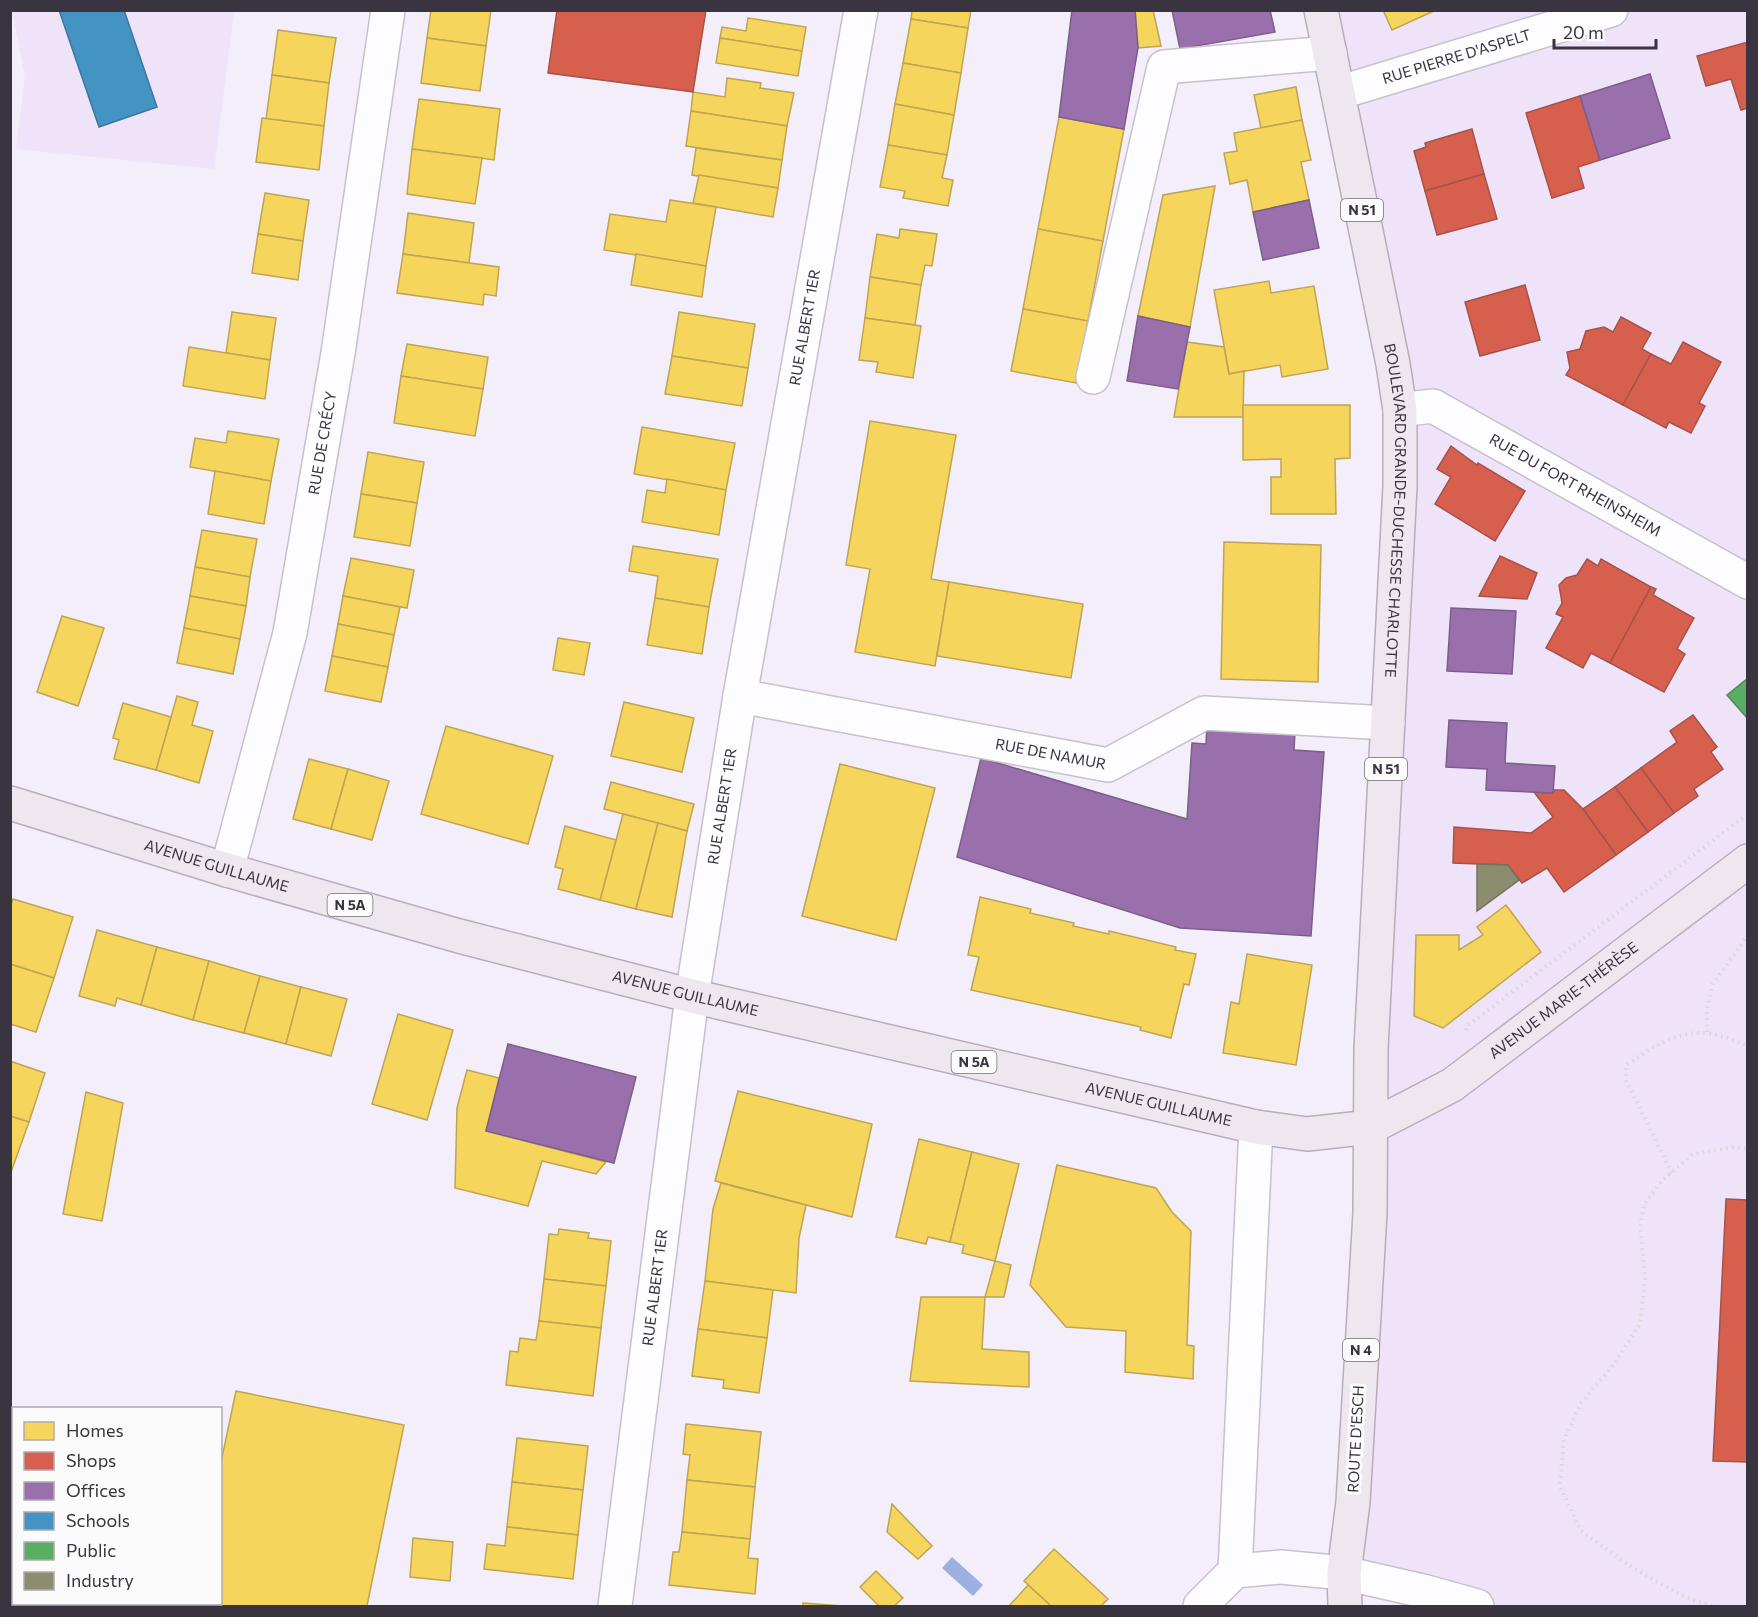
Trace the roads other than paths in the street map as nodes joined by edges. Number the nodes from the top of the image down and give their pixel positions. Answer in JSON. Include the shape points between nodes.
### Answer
{"nodes":[{"id":1,"x":388,"y":10,"type":"edge"},
{"id":2,"x":861,"y":10,"type":"edge"},
{"id":3,"x":1321,"y":10,"type":"edge"},
{"id":4,"x":1611,"y":10,"type":"edge"},
{"id":5,"x":1330,"y":54,"type":"junction"},
{"id":6,"x":1338,"y":93,"type":"junction"},
{"id":7,"x":1093,"y":377,"type":"dead end"},
{"id":8,"x":1400,"y":410,"type":"junction"},
{"id":9,"x":1748,"y":582,"type":"edge"},
{"id":10,"x":740,"y":696,"type":"junction"},
{"id":11,"x":1388,"y":723,"type":"junction"},
{"id":12,"x":10,"y":803,"type":"edge"},
{"id":13,"x":1748,"y":861,"type":"edge"},
{"id":14,"x":227,"y":870,"type":"junction"},
{"id":15,"x":692,"y":996,"type":"junction"},
{"id":16,"x":1256,"y":1127,"type":"junction"},
{"id":17,"x":1371,"y":1127,"type":"junction"},
{"id":18,"x":1235,"y":1571,"type":"junction"},
{"id":19,"x":1344,"y":1574,"type":"junction"},
{"id":20,"x":615,"y":1606,"type":"edge"},
{"id":21,"x":1200,"y":1606,"type":"edge"},
{"id":22,"x":1345,"y":1606,"type":"edge"},
{"id":23,"x":1477,"y":1606,"type":"edge"}],
"edges":[{"from":1,"to":14,"type":"street","name":"RUE DE CRÉCY","via":[[338,353],[290,633]]},
{"from":2,"to":10,"type":"street","name":"RUE ALBERT 1ER"},
{"from":3,"to":5,"type":"main road","name":"BOULEVARD GRANDE-DUCHESSE CHARLOTTE","number":"N 51"},
{"from":4,"to":6,"type":"street","name":"RUE PIERRE D'ASPELT"},
{"from":5,"to":6,"type":"main road","name":"BOULEVARD GRANDE-DUCHESSE CHARLOTTE","number":"N 51"},
{"from":5,"to":7,"type":"street","via":[[1164,67]]},
{"from":6,"to":8,"type":"main road","name":"BOULEVARD GRANDE-DUCHESSE CHARLOTTE","number":"N 51"},
{"from":8,"to":9,"type":"street","name":"RUE DU FORT RHEINSHEIM","via":[[1433,406]]},
{"from":8,"to":11,"type":"main road","name":"BOULEVARD GRANDE-DUCHESSE CHARLOTTE","number":"N 51"},
{"from":10,"to":11,"type":"street","name":"RUE DE NAMUR","via":[[1108,765],[1204,713]]},
{"from":10,"to":15,"type":"street","name":"RUE ALBERT 1ER"},
{"from":11,"to":17,"type":"main road","name":"BOULEVARD GRANDE-DUCHESSE CHARLOTTE","number":"N 51","via":[[1371,1049]]},
{"from":12,"to":14,"type":"main road","name":"AVENUE GUILLAUME","number":"N 5A"},
{"from":13,"to":17,"type":"main road","name":"AVENUE MARIE-THÉRÈSE","via":[[1452,1085]]},
{"from":14,"to":15,"type":"main road","name":"AVENUE GUILLAUME","number":"N 5A","via":[[459,936]]},
{"from":15,"to":16,"type":"main road","name":"AVENUE GUILLAUME","number":"N 5A"},
{"from":15,"to":20,"type":"street","name":"RUE ALBERT 1ER"},
{"from":16,"to":17,"type":"main road","name":"AVENUE GUILLAUME","number":"N 5A","via":[[1307,1134]]},
{"from":16,"to":18,"type":"street"},
{"from":17,"to":19,"type":"main road","name":"ROUTE D'ESCH","number":"N 4","via":[[1370,1213],[1353,1502]]},
{"from":18,"to":19,"type":"street","via":[[1281,1567]]},
{"from":18,"to":21,"type":"street"},
{"from":19,"to":22,"type":"main road","name":"ROUTE D'ESCH","number":"N 4"},
{"from":19,"to":23,"type":"street"}]}
